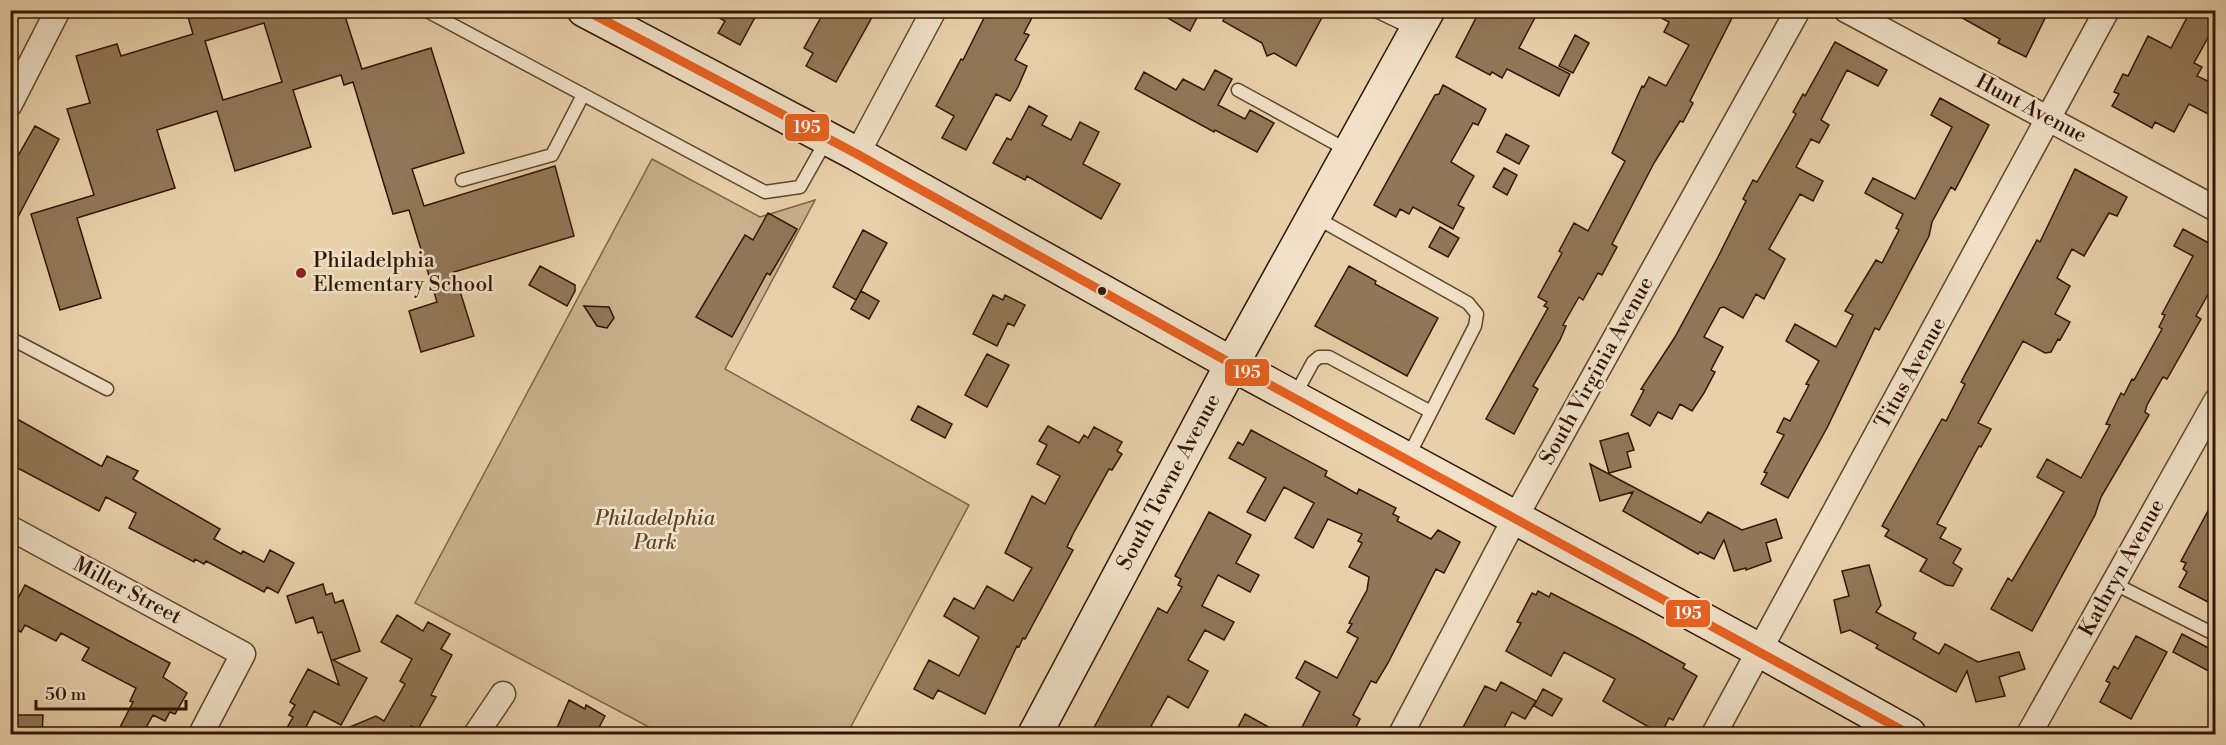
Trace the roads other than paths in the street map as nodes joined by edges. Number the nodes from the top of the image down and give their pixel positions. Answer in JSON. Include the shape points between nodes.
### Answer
{"nodes":[{"id":1,"x":58,"y":10,"type":"edge"},
{"id":2,"x":425,"y":10,"type":"edge"},
{"id":3,"x":584,"y":10,"type":"edge"},
{"id":4,"x":934,"y":10,"type":"edge"},
{"id":5,"x":1374,"y":10,"type":"edge"},
{"id":6,"x":1798,"y":10,"type":"edge"},
{"id":7,"x":1846,"y":10,"type":"edge"},
{"id":8,"x":2107,"y":10,"type":"edge"},
{"id":9,"x":1422,"y":21,"type":"edge"},
{"id":10,"x":19,"y":70,"type":"edge"},
{"id":11,"x":1238,"y":90,"type":"dead end"},
{"id":12,"x":583,"y":95,"type":"junction"},
{"id":13,"x":10,"y":104,"type":"edge"},
{"id":14,"x":2050,"y":118,"type":"junction"},
{"id":15,"x":828,"y":139,"type":"junction"},
{"id":16,"x":1350,"y":152,"type":"junction"},
{"id":17,"x":857,"y":154,"type":"junction"},
{"id":18,"x":462,"y":180,"type":"dead end"},
{"id":19,"x":2216,"y":209,"type":"edge"},
{"id":20,"x":1314,"y":216,"type":"junction"},
{"id":21,"x":10,"y":338,"type":"edge"},
{"id":22,"x":1232,"y":364,"type":"junction"},
{"id":23,"x":107,"y":389,"type":"dead end"},
{"id":24,"x":1294,"y":397,"type":"junction"},
{"id":25,"x":2216,"y":401,"type":"edge"},
{"id":26,"x":1431,"y":412,"type":"junction"},
{"id":27,"x":1407,"y":458,"type":"junction"},
{"id":28,"x":1515,"y":518,"type":"junction"},
{"id":29,"x":10,"y":528,"type":"edge"},
{"id":30,"x":2114,"y":583,"type":"junction"},
{"id":31,"x":2216,"y":635,"type":"edge"},
{"id":32,"x":1759,"y":650,"type":"junction"},
{"id":33,"x":503,"y":694,"type":"dead end"},
{"id":34,"x":201,"y":735,"type":"edge"},
{"id":35,"x":476,"y":735,"type":"edge"},
{"id":36,"x":1035,"y":735,"type":"edge"},
{"id":37,"x":1401,"y":735,"type":"edge"},
{"id":38,"x":1714,"y":735,"type":"edge"},
{"id":39,"x":1909,"y":735,"type":"edge"},
{"id":40,"x":2029,"y":735,"type":"edge"}],
"edges":[{"from":1,"to":10,"type":"street"},
{"from":2,"to":12,"type":"lane"},
{"from":3,"to":15,"type":"street"},
{"from":4,"to":17,"type":"street"},
{"from":5,"to":9,"type":"lane"},
{"from":6,"to":28,"type":"street","name":"South Virginia Avenue"},
{"from":7,"to":14,"type":"street","name":"Hunt Avenue"},
{"from":8,"to":14,"type":"street","name":"Titus Avenue"},
{"from":9,"to":16,"type":"street","name":"South Towne Avenue"},
{"from":10,"to":13,"type":"street"},
{"from":11,"to":16,"type":"lane"},
{"from":12,"to":15,"type":"lane","via":[[765,192],[800,187]]},
{"from":12,"to":18,"type":"lane","via":[[552,155]]},
{"from":14,"to":19,"type":"street","name":"Hunt Avenue"},
{"from":14,"to":32,"type":"street","name":"Titus Avenue"},
{"from":15,"to":17,"type":"street"},
{"from":16,"to":20,"type":"street","name":"South Towne Avenue"},
{"from":17,"to":22,"type":"street"},
{"from":20,"to":22,"type":"street","name":"South Towne Avenue"},
{"from":20,"to":26,"type":"lane","via":[[1467,303],[1477,314],[1476,326]]},
{"from":21,"to":23,"type":"lane"},
{"from":22,"to":24,"type":"street"},
{"from":22,"to":36,"type":"street","name":"South Towne Avenue"},
{"from":24,"to":26,"type":"lane","via":[[1313,362],[1329,357]]},
{"from":24,"to":27,"type":"street"},
{"from":25,"to":30,"type":"street","name":"Kathryn Avenue"},
{"from":26,"to":27,"type":"lane"},
{"from":27,"to":28,"type":"street"},
{"from":28,"to":32,"type":"street"},
{"from":28,"to":37,"type":"street","name":"South Virginia Avenue"},
{"from":29,"to":34,"type":"street","name":"Miller Street","via":[[243,654]]},
{"from":30,"to":31,"type":"lane"},
{"from":30,"to":40,"type":"street","name":"Kathryn Avenue"},
{"from":32,"to":38,"type":"street","name":"Titus Avenue"},
{"from":32,"to":39,"type":"street"},
{"from":33,"to":35,"type":"street"}]}
